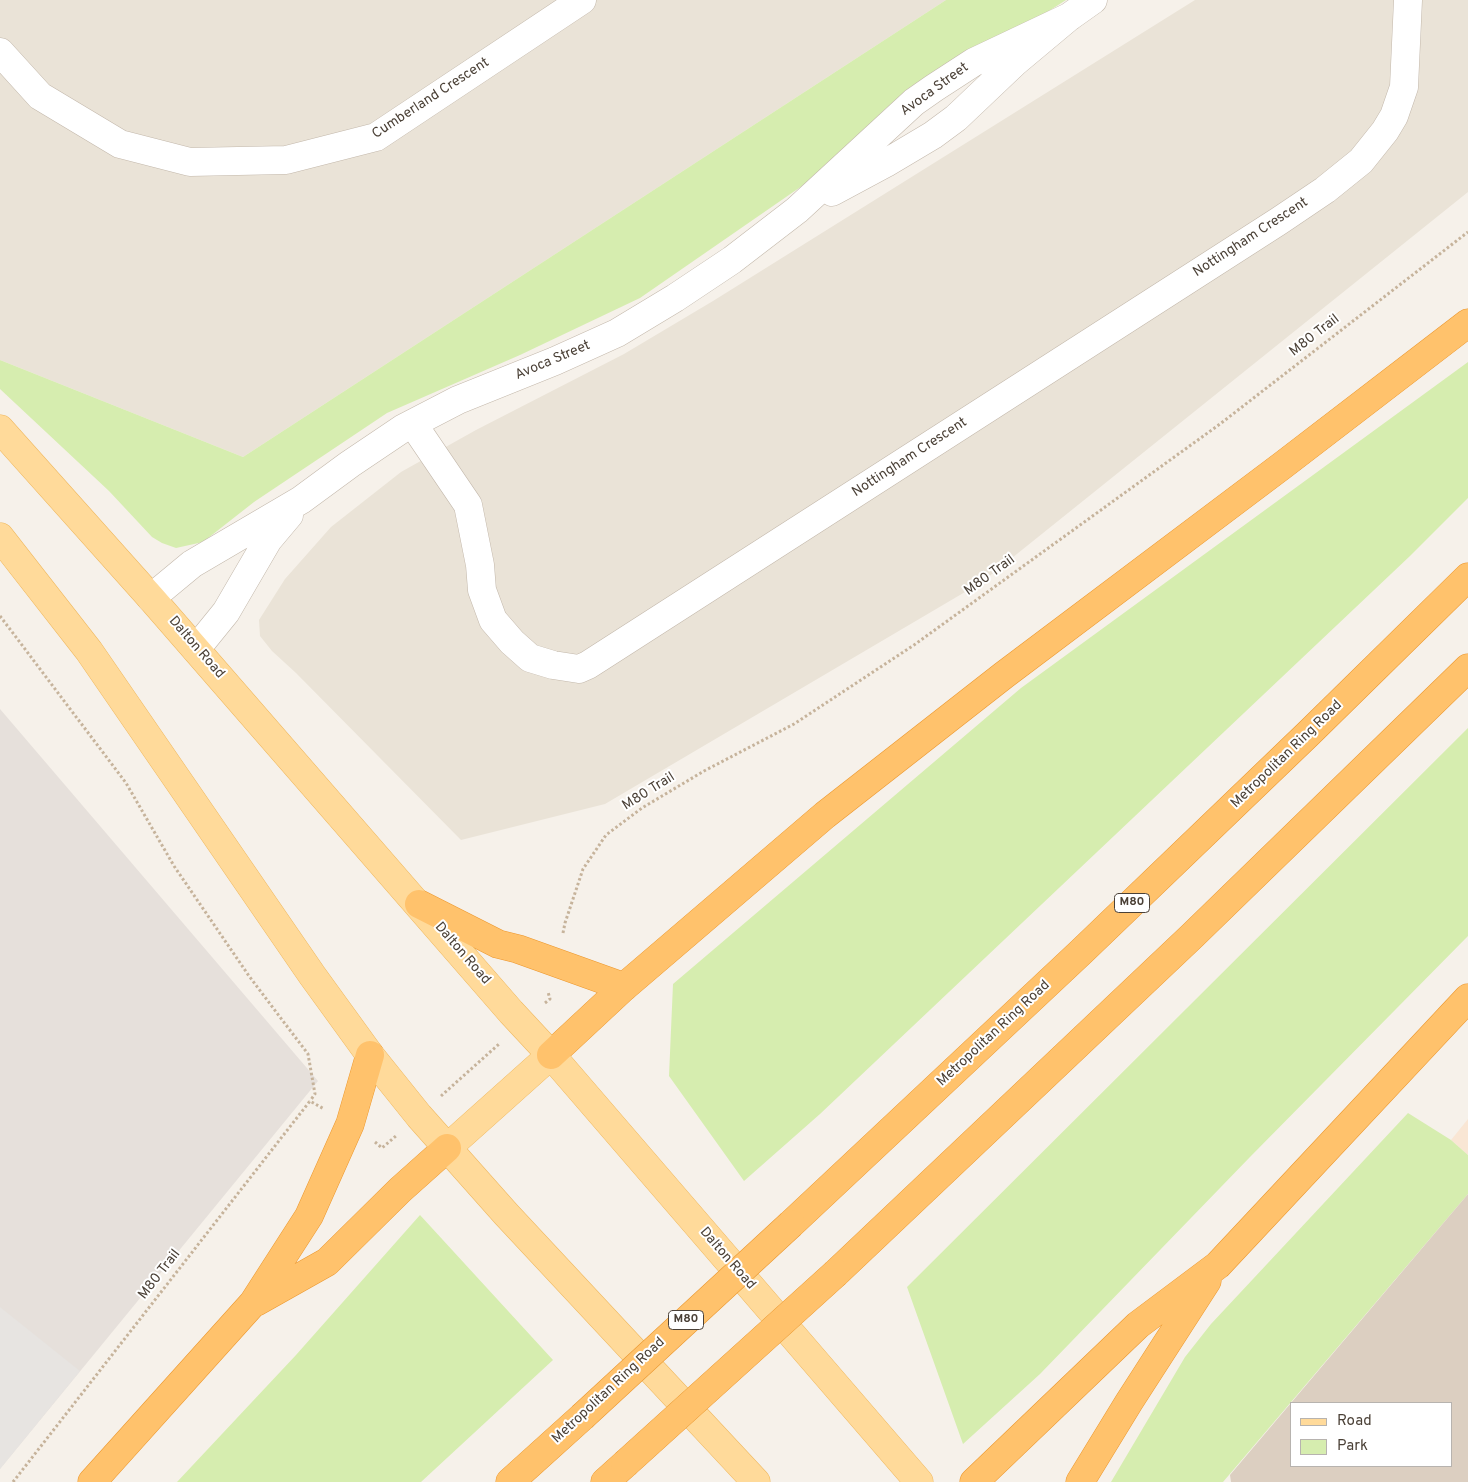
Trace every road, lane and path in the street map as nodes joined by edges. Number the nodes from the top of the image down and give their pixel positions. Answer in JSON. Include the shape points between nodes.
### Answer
{"nodes":[{"id":1,"x":582,"y":0,"type":"edge"},
{"id":2,"x":1093,"y":0,"type":"edge"},
{"id":3,"x":1408,"y":0,"type":"edge"},
{"id":4,"x":1069,"y":17,"type":"junction"},
{"id":5,"x":0,"y":52,"type":"edge"},
{"id":6,"x":797,"y":210,"type":"junction"},
{"id":7,"x":1468,"y":232,"type":"edge"},
{"id":8,"x":1468,"y":324,"type":"edge"},
{"id":9,"x":412,"y":424,"type":"junction"},
{"id":10,"x":0,"y":429,"type":"edge"},
{"id":11,"x":301,"y":500,"type":"junction"},
{"id":12,"x":0,"y":537,"type":"edge"},
{"id":13,"x":1468,"y":576,"type":"edge"},
{"id":14,"x":152,"y":598,"type":"junction"},
{"id":15,"x":0,"y":616,"type":"edge"},
{"id":16,"x":196,"y":649,"type":"junction"},
{"id":17,"x":1468,"y":668,"type":"edge"},
{"id":18,"x":419,"y":904,"type":"junction"},
{"id":19,"x":563,"y":935,"type":"dead end"},
{"id":20,"x":624,"y":988,"type":"junction"},
{"id":21,"x":1468,"y":998,"type":"edge"},
{"id":22,"x":370,"y":1055,"type":"junction"},
{"id":23,"x":551,"y":1055,"type":"junction"},
{"id":24,"x":481,"y":1060,"type":"dead end"},
{"id":25,"x":439,"y":1097,"type":"dead end"},
{"id":26,"x":310,"y":1101,"type":"junction"},
{"id":27,"x":331,"y":1114,"type":"dead end"},
{"id":28,"x":397,"y":1134,"type":"dead end"},
{"id":29,"x":370,"y":1138,"type":"dead end"},
{"id":30,"x":447,"y":1148,"type":"junction"},
{"id":31,"x":1218,"y":1265,"type":"junction"},
{"id":32,"x":252,"y":1304,"type":"junction"},
{"id":33,"x":615,"y":1473,"type":"edge"},
{"id":34,"x":13,"y":1482,"type":"edge"},
{"id":35,"x":92,"y":1482,"type":"edge"},
{"id":36,"x":510,"y":1482,"type":"edge"},
{"id":37,"x":756,"y":1482,"type":"edge"},
{"id":38,"x":919,"y":1482,"type":"edge"},
{"id":39,"x":974,"y":1482,"type":"edge"},
{"id":40,"x":1080,"y":1482,"type":"edge"}],
"edges":[{"from":1,"to":5,"type":"street","name":"Cumberland Crescent","via":[[376,137],[286,160],[190,162],[120,144],[40,96]]},
{"from":2,"to":4,"type":"street","name":"Avoca Street"},
{"from":3,"to":9,"type":"street","name":"Nottingham Crescent","via":[[1404,86],[1394,116],[1361,161],[1279,221],[588,665],[579,668],[553,665],[530,658],[493,620],[482,590],[468,505]]},
{"from":4,"to":6,"type":"street","name":"Avoca Street","via":[[933,135]]},
{"from":4,"to":6,"type":"street","name":"Avoca Street","via":[[974,62],[914,102]]},
{"from":6,"to":9,"type":"street","name":"Avoca Street","via":[[732,260],[617,333],[458,400]]},
{"from":7,"to":19,"type":"path","name":"M80 Trail","via":[[1220,424],[914,645],[794,724],[642,808],[606,835],[583,869]]},
{"from":8,"to":20,"type":"highway","via":[[996,681],[825,815]]},
{"from":9,"to":11,"type":"street","name":"Avoca Street"},
{"from":10,"to":14,"type":"main road","name":"Dalton Road"},
{"from":11,"to":14,"type":"street","name":"Avoca Street","via":[[192,564]]},
{"from":11,"to":16,"type":"street","name":"Avoca Street","via":[[268,540],[226,612]]},
{"from":12,"to":22,"type":"main road","via":[[89,651]]},
{"from":13,"to":36,"type":"highway","name":"Metropolitan Ring Road","number":"M80","bridge":true,"via":[[1146,890],[791,1224]]},
{"from":14,"to":16,"type":"main road","name":"Dalton Road"},
{"from":15,"to":26,"type":"path","via":[[126,783],[174,866],[249,976],[308,1054],[315,1094]]},
{"from":16,"to":18,"type":"main road","name":"Dalton Road"},
{"from":17,"to":33,"type":"highway","bridge":true,"via":[[1192,936],[836,1273]]},
{"from":18,"to":20,"type":"highway","via":[[498,944]]},
{"from":18,"to":23,"type":"main road","name":"Dalton Road"},
{"from":20,"to":23,"type":"highway"},
{"from":21,"to":31,"type":"highway"},
{"from":22,"to":30,"type":"main road"},
{"from":22,"to":32,"type":"highway","via":[[350,1124],[309,1216]]},
{"from":23,"to":30,"type":"main road"},
{"from":23,"to":38,"type":"main road","name":"Dalton Road"},
{"from":24,"to":25,"type":"path"},
{"from":26,"to":27,"type":"path"},
{"from":26,"to":34,"type":"path","name":"M80 Trail"},
{"from":28,"to":29,"type":"path","via":[[382,1148]]},
{"from":30,"to":32,"type":"highway","via":[[327,1262]]},
{"from":30,"to":37,"type":"main road"},
{"from":31,"to":39,"type":"highway","via":[[1138,1325]]},
{"from":31,"to":40,"type":"highway"},
{"from":32,"to":35,"type":"highway"}]}
